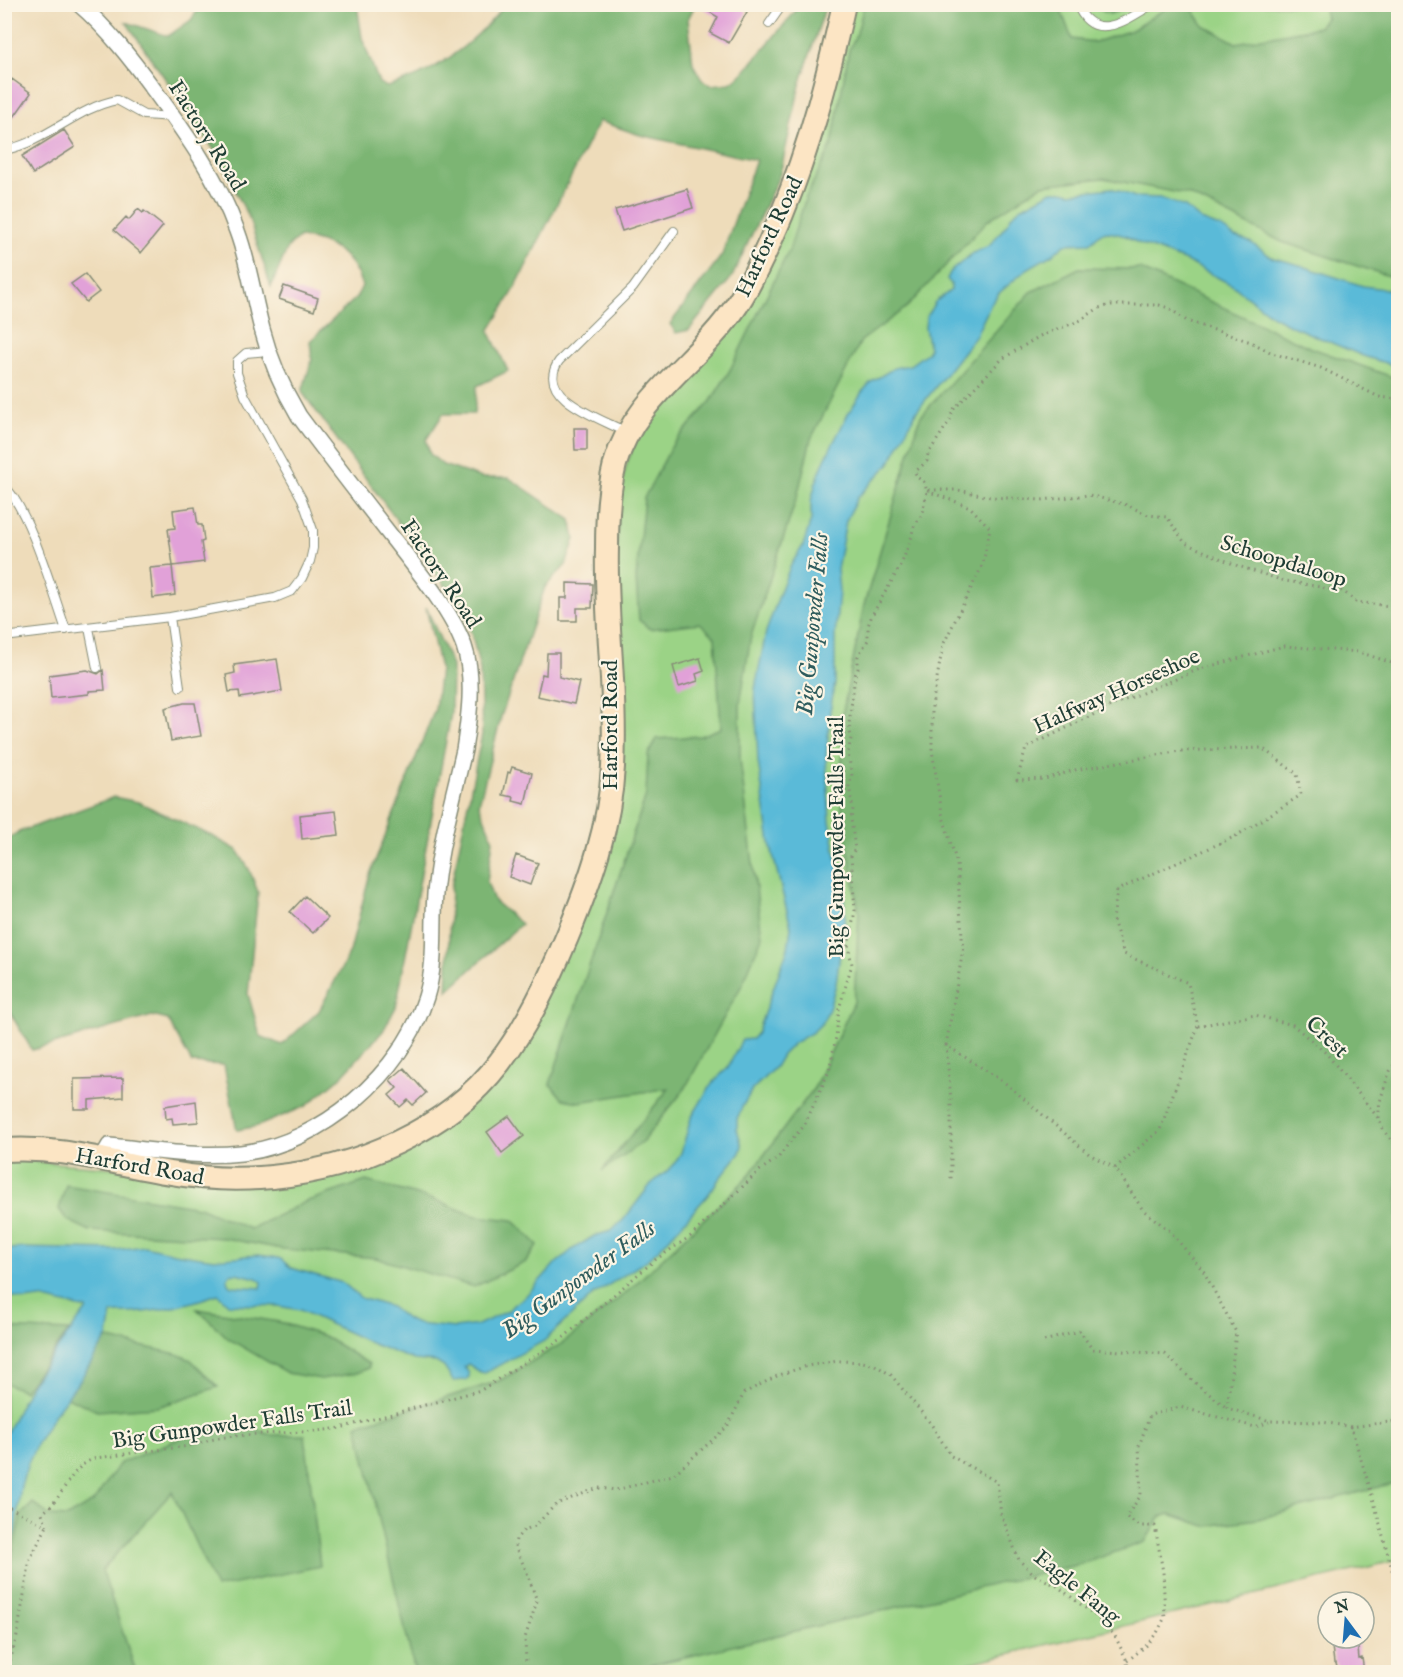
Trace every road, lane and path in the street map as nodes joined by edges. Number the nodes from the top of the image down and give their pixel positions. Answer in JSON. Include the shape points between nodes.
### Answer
{"nodes":[{"id":1,"x":80,"y":4,"type":"edge"},
{"id":2,"x":783,"y":4,"type":"edge"},
{"id":3,"x":844,"y":4,"type":"edge"},
{"id":4,"x":1077,"y":4,"type":"edge"},
{"id":5,"x":1153,"y":4,"type":"edge"},
{"id":6,"x":769,"y":24,"type":"dead end"},
{"id":7,"x":174,"y":117,"type":"junction"},
{"id":8,"x":4,"y":150,"type":"edge"},
{"id":9,"x":674,"y":231,"type":"dead end"},
{"id":10,"x":268,"y":351,"type":"junction"},
{"id":11,"x":1398,"y":399,"type":"edge"},
{"id":12,"x":628,"y":432,"type":"junction"},
{"id":13,"x":4,"y":486,"type":"edge"},
{"id":14,"x":927,"y":490,"type":"junction"},
{"id":15,"x":1398,"y":607,"type":"edge"},
{"id":16,"x":170,"y":617,"type":"junction"},
{"id":17,"x":89,"y":628,"type":"junction"},
{"id":18,"x":66,"y":630,"type":"junction"},
{"id":19,"x":4,"y":637,"type":"edge"},
{"id":20,"x":1398,"y":665,"type":"edge"},
{"id":21,"x":97,"y":668,"type":"dead end"},
{"id":22,"x":180,"y":687,"type":"dead end"},
{"id":23,"x":1198,"y":1026,"type":"junction"},
{"id":24,"x":946,"y":1045,"type":"junction"},
{"id":25,"x":1398,"y":1061,"type":"edge"},
{"id":26,"x":1379,"y":1119,"type":"junction"},
{"id":27,"x":1398,"y":1146,"type":"edge"},
{"id":28,"x":4,"y":1150,"type":"edge"},
{"id":29,"x":102,"y":1158,"type":"junction"},
{"id":30,"x":1115,"y":1168,"type":"junction"},
{"id":31,"x":951,"y":1181,"type":"dead end"},
{"id":32,"x":1044,"y":1341,"type":"dead end"},
{"id":33,"x":1227,"y":1408,"type":"junction"},
{"id":34,"x":1270,"y":1421,"type":"junction"},
{"id":35,"x":1398,"y":1421,"type":"edge"},
{"id":36,"x":1351,"y":1427,"type":"junction"},
{"id":37,"x":4,"y":1505,"type":"edge"},
{"id":38,"x":47,"y":1527,"type":"junction"},
{"id":39,"x":1398,"y":1592,"type":"edge"},
{"id":40,"x":1127,"y":1661,"type":"junction"},
{"id":41,"x":7,"y":1672,"type":"edge"},
{"id":42,"x":529,"y":1672,"type":"edge"},
{"id":43,"x":1128,"y":1672,"type":"edge"}],
"edges":[{"from":1,"to":7,"type":"street","name":"Factory Road","via":[[105,28]]},
{"from":2,"to":6,"type":"lane"},
{"from":3,"to":12,"type":"main road","name":"Harford Road","via":[[806,152],[755,274],[726,321],[644,408]]},
{"from":4,"to":5,"type":"lane","via":[[1083,19],[1095,26],[1110,26],[1125,22]]},
{"from":7,"to":8,"type":"lane","via":[[144,115],[117,100],[99,104],[39,137]]},
{"from":7,"to":10,"type":"street","name":"Factory Road","via":[[215,183],[237,231]]},
{"from":9,"to":12,"type":"lane","via":[[633,288],[560,361],[552,376],[562,397]]},
{"from":10,"to":16,"type":"lane","via":[[246,353],[237,361],[237,373],[245,396],[309,515],[313,539],[310,561],[292,591],[275,598]]},
{"from":10,"to":29,"type":"street","name":"Factory Road","via":[[299,416],[419,573],[464,646],[469,681],[467,729],[438,867],[431,978],[415,1024],[382,1074],[340,1112],[318,1125],[270,1147],[243,1153],[186,1154],[109,1146]]},
{"from":11,"to":14,"type":"path","via":[[1378,397],[1321,368],[1187,321],[1159,305],[1111,304],[1040,336],[1002,359],[953,410],[927,461],[915,472]]},
{"from":12,"to":29,"type":"main road","name":"Harford Road","via":[[614,471],[607,530],[614,744],[606,822],[589,883],[565,943],[530,1015],[498,1065],[466,1097],[418,1130],[381,1149],[321,1169],[273,1177],[218,1178],[168,1173]]},
{"from":13,"to":18,"type":"lane","via":[[12,492],[24,516]]},
{"from":14,"to":15,"type":"path","name":"Schoopdaloop","via":[[1042,500],[1089,495],[1148,515],[1167,517],[1185,543],[1238,566],[1281,580],[1343,591],[1356,602]]},
{"from":14,"to":24,"type":"path","via":[[970,507],[990,528],[983,564],[943,645],[932,706],[932,750],[942,813],[957,864],[963,950]]},
{"from":14,"to":38,"type":"path","name":"Big Gunpowder Falls Trail","via":[[923,513],[913,528],[908,550],[873,615],[868,639],[858,656],[849,724],[855,849],[851,856],[855,911],[848,947],[852,964],[825,1085],[804,1126],[778,1158],[691,1236],[655,1260],[563,1338],[481,1390],[318,1432],[223,1437],[184,1447],[91,1460],[74,1473],[52,1507],[42,1513]]},
{"from":16,"to":17,"type":"lane"},
{"from":16,"to":22,"type":"lane"},
{"from":17,"to":18,"type":"lane"},
{"from":17,"to":21,"type":"lane"},
{"from":18,"to":19,"type":"lane"},
{"from":20,"to":23,"type":"path","name":"Halfway Horseshoe","via":[[1359,652],[1284,646],[1200,669],[1113,705],[1026,748],[1017,780],[1045,779],[1180,751],[1262,748],[1297,774],[1301,795],[1236,836],[1117,890],[1113,920],[1124,954],[1188,983]]},
{"from":23,"to":26,"type":"path","name":"Crest","via":[[1255,1015],[1293,1025],[1326,1053]]},
{"from":23,"to":30,"type":"path","via":[[1160,1130]]},
{"from":24,"to":30,"type":"path","via":[[1004,1082],[1089,1154]]},
{"from":24,"to":31,"type":"path"},
{"from":25,"to":26,"type":"path","via":[[1391,1067],[1378,1104]]},
{"from":26,"to":27,"type":"path","via":[[1388,1138]]},
{"from":28,"to":29,"type":"main road","name":"Harford Road","via":[[44,1150]]},
{"from":30,"to":33,"type":"path","via":[[1143,1210],[1170,1232],[1204,1272],[1236,1332]]},
{"from":32,"to":33,"type":"path","via":[[1080,1330],[1092,1349],[1165,1354]]},
{"from":33,"to":34,"type":"path"},
{"from":34,"to":36,"type":"path"},
{"from":34,"to":40,"type":"path","via":[[1255,1427],[1180,1407],[1150,1415],[1139,1446],[1141,1494],[1126,1517],[1139,1526],[1155,1526],[1163,1572],[1164,1617],[1148,1645]]},
{"from":35,"to":36,"type":"path"},
{"from":36,"to":39,"type":"path"},
{"from":37,"to":38,"type":"path"},
{"from":38,"to":41,"type":"path","via":[[30,1558]]},
{"from":40,"to":42,"type":"path","name":"Eagle Fang","via":[[1115,1636],[1097,1617],[1019,1560],[1001,1514],[997,1482],[951,1456],[891,1375],[875,1365],[837,1361],[778,1375],[744,1393],[727,1427],[673,1475],[616,1490],[598,1488],[556,1504],[535,1526],[524,1530],[515,1547],[537,1601],[525,1638]]},
{"from":40,"to":43,"type":"path"}]}
